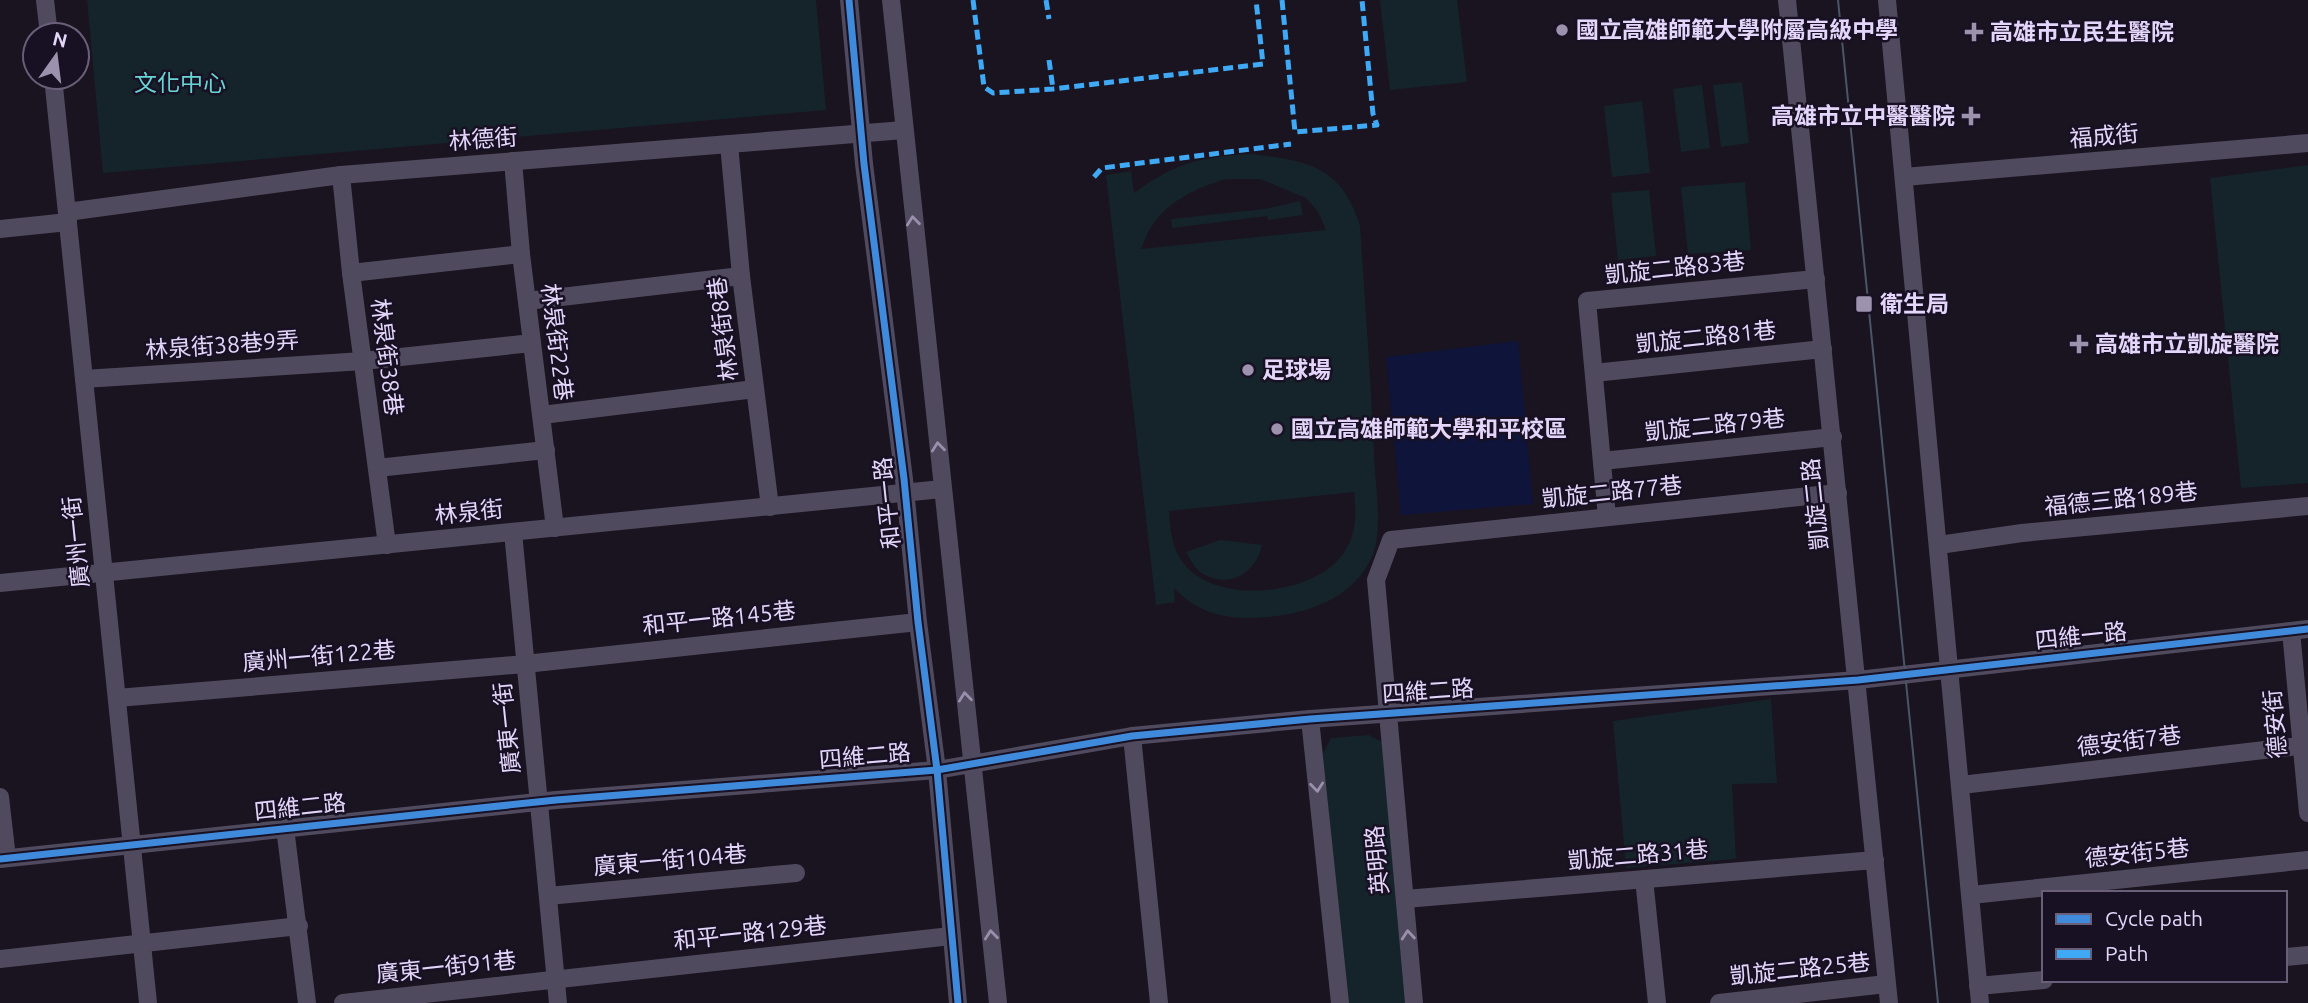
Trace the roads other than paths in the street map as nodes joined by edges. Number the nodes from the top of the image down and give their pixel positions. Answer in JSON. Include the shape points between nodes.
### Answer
{"nodes":[{"id":1,"x":46,"y":0,"type":"edge"},
{"id":2,"x":849,"y":0,"type":"edge"},
{"id":3,"x":891,"y":0,"type":"edge"},
{"id":4,"x":1787,"y":0,"type":"edge"},
{"id":5,"x":1887,"y":0,"type":"edge"},
{"id":6,"x":48,"y":21,"type":"edge"},
{"id":7,"x":54,"y":91,"type":"edge"},
{"id":8,"x":904,"y":130,"type":"junction"},
{"id":9,"x":861,"y":134,"type":"junction"},
{"id":10,"x":2308,"y":143,"type":"edge"},
{"id":11,"x":729,"y":144,"type":"junction"},
{"id":12,"x":513,"y":161,"type":"junction"},
{"id":13,"x":341,"y":175,"type":"junction"},
{"id":14,"x":1904,"y":177,"type":"junction"},
{"id":15,"x":67,"y":217,"type":"junction"},
{"id":16,"x":0,"y":229,"type":"edge"},
{"id":17,"x":521,"y":254,"type":"junction"},
{"id":18,"x":351,"y":273,"type":"junction"},
{"id":19,"x":741,"y":276,"type":"junction"},
{"id":20,"x":1816,"y":279,"type":"junction"},
{"id":21,"x":527,"y":301,"type":"junction"},
{"id":22,"x":532,"y":343,"type":"junction"},
{"id":23,"x":1823,"y":349,"type":"junction"},
{"id":24,"x":363,"y":361,"type":"junction"},
{"id":25,"x":1594,"y":373,"type":"junction"},
{"id":26,"x":84,"y":379,"type":"junction"},
{"id":27,"x":755,"y":389,"type":"junction"},
{"id":28,"x":542,"y":415,"type":"junction"},
{"id":29,"x":1833,"y":437,"type":"junction"},
{"id":30,"x":546,"y":450,"type":"junction"},
{"id":31,"x":1602,"y":461,"type":"junction"},
{"id":32,"x":377,"y":468,"type":"junction"},
{"id":33,"x":943,"y":489,"type":"junction"},
{"id":34,"x":906,"y":493,"type":"junction"},
{"id":35,"x":1838,"y":493,"type":"junction"},
{"id":36,"x":2308,"y":506,"type":"edge"},
{"id":37,"x":770,"y":507,"type":"junction"},
{"id":38,"x":1607,"y":517,"type":"junction"},
{"id":39,"x":555,"y":528,"type":"junction"},
{"id":40,"x":513,"y":532,"type":"junction"},
{"id":41,"x":1391,"y":540,"type":"joint"},
{"id":42,"x":387,"y":545,"type":"junction"},
{"id":43,"x":1939,"y":545,"type":"junction"},
{"id":44,"x":104,"y":572,"type":"junction"},
{"id":45,"x":0,"y":583,"type":"edge"},
{"id":46,"x":918,"y":622,"type":"junction"},
{"id":47,"x":2300,"y":630,"type":"edge"},
{"id":48,"x":525,"y":664,"type":"junction"},
{"id":49,"x":1951,"y":670,"type":"junction"},
{"id":50,"x":1858,"y":680,"type":"junction"},
{"id":51,"x":117,"y":698,"type":"junction"},
{"id":52,"x":1389,"y":713,"type":"junction"},
{"id":53,"x":1310,"y":719,"type":"junction"},
{"id":54,"x":1132,"y":736,"type":"junction"},
{"id":55,"x":2305,"y":746,"type":"edge"},
{"id":56,"x":972,"y":765,"type":"junction"},
{"id":57,"x":937,"y":770,"type":"junction"},
{"id":58,"x":1961,"y":785,"type":"junction"},
{"id":59,"x":0,"y":797,"type":"edge"},
{"id":60,"x":539,"y":802,"type":"junction"},
{"id":61,"x":2308,"y":813,"type":"edge"},
{"id":62,"x":285,"y":828,"type":"junction"},
{"id":63,"x":131,"y":845,"type":"junction"},
{"id":64,"x":4,"y":858,"type":"edge"},
{"id":65,"x":1875,"y":860,"type":"junction"},
{"id":66,"x":2308,"y":860,"type":"edge"},
{"id":67,"x":796,"y":873,"type":"dead end"},
{"id":68,"x":1644,"y":879,"type":"junction"},
{"id":69,"x":1971,"y":895,"type":"junction"},
{"id":70,"x":548,"y":896,"type":"junction"},
{"id":71,"x":1405,"y":899,"type":"junction"},
{"id":72,"x":299,"y":926,"type":"junction"},
{"id":73,"x":951,"y":936,"type":"junction"},
{"id":74,"x":142,"y":944,"type":"junction"},
{"id":75,"x":2308,"y":955,"type":"edge"},
{"id":76,"x":2287,"y":957,"type":"edge"},
{"id":77,"x":0,"y":959,"type":"edge"},
{"id":78,"x":555,"y":979,"type":"junction"},
{"id":79,"x":2042,"y":980,"type":"edge"},
{"id":80,"x":1886,"y":984,"type":"junction"},
{"id":81,"x":1979,"y":994,"type":"edge"},
{"id":82,"x":148,"y":1003,"type":"edge"},
{"id":83,"x":307,"y":1003,"type":"edge"},
{"id":84,"x":343,"y":1003,"type":"edge"},
{"id":85,"x":558,"y":1003,"type":"edge"},
{"id":86,"x":958,"y":1003,"type":"edge"},
{"id":87,"x":998,"y":1003,"type":"edge"},
{"id":88,"x":1159,"y":1003,"type":"edge"},
{"id":89,"x":1340,"y":1003,"type":"edge"},
{"id":90,"x":1413,"y":1003,"type":"edge"},
{"id":91,"x":1657,"y":1003,"type":"edge"},
{"id":92,"x":1719,"y":1003,"type":"edge"},
{"id":93,"x":1889,"y":1003,"type":"edge"}],
"edges":[{"from":1,"to":6,"type":"street"},
{"from":2,"to":9,"type":"street","name":"和平一路"},
{"from":3,"to":8,"type":"street"},
{"from":4,"to":20,"type":"street","name":"凱旋二路"},
{"from":5,"to":14,"type":"street"},
{"from":7,"to":15,"type":"street","name":"廣州一街"},
{"from":8,"to":9,"type":"street","name":"林德街"},
{"from":33,"to":8,"type":"street","one_way":true},
{"from":9,"to":11,"type":"street","name":"林德街"},
{"from":9,"to":34,"type":"street","name":"和平一路"},
{"from":10,"to":14,"type":"street","name":"福成街"},
{"from":11,"to":12,"type":"street","name":"林德街"},
{"from":11,"to":19,"type":"street","name":"林泉街8巷"},
{"from":12,"to":13,"type":"street","name":"林德街"},
{"from":12,"to":17,"type":"street","name":"林泉街22巷"},
{"from":13,"to":15,"type":"street","name":"林德街"},
{"from":13,"to":18,"type":"street","name":"林泉街38巷"},
{"from":14,"to":43,"type":"street"},
{"from":15,"to":16,"type":"street","name":"林德街"},
{"from":15,"to":26,"type":"street","name":"廣州一街"},
{"from":17,"to":18,"type":"street"},
{"from":17,"to":21,"type":"street","name":"林泉街22巷"},
{"from":18,"to":24,"type":"street","name":"林泉街38巷"},
{"from":19,"to":21,"type":"street"},
{"from":19,"to":27,"type":"street","name":"林泉街8巷"},
{"from":20,"to":23,"type":"street","name":"凱旋二路"},
{"from":20,"to":25,"type":"street","name":"凱旋二路83巷","via":[[1587,301]]},
{"from":21,"to":22,"type":"street","name":"林泉街22巷"},
{"from":22,"to":24,"type":"street","name":"林泉街38巷9弄"},
{"from":22,"to":28,"type":"street","name":"林泉街22巷"},
{"from":23,"to":25,"type":"street","name":"凱旋二路81巷"},
{"from":23,"to":29,"type":"street","name":"凱旋二路"},
{"from":24,"to":26,"type":"street","name":"林泉街38巷9弄"},
{"from":24,"to":32,"type":"street","name":"林泉街38巷"},
{"from":25,"to":31,"type":"street","name":"凱旋二路83巷"},
{"from":26,"to":44,"type":"street","name":"廣州一街"},
{"from":27,"to":28,"type":"street"},
{"from":27,"to":37,"type":"street","name":"林泉街8巷"},
{"from":28,"to":30,"type":"street","name":"林泉街22巷"},
{"from":29,"to":31,"type":"street","name":"凱旋二路79巷"},
{"from":29,"to":35,"type":"street","name":"凱旋二路"},
{"from":30,"to":32,"type":"street"},
{"from":30,"to":39,"type":"street","name":"林泉街22巷"},
{"from":31,"to":38,"type":"street","name":"凱旋二路83巷"},
{"from":32,"to":42,"type":"street","name":"林泉街38巷"},
{"from":33,"to":34,"type":"street","name":"林泉街"},
{"from":56,"to":33,"type":"street","one_way":true},
{"from":34,"to":37,"type":"street","name":"林泉街"},
{"from":34,"to":46,"type":"street","name":"和平一路"},
{"from":35,"to":38,"type":"street","name":"凱旋二路77巷"},
{"from":35,"to":50,"type":"street","name":"凱旋二路"},
{"from":36,"to":43,"type":"street","name":"福德三路189巷"},
{"from":37,"to":39,"type":"street","name":"林泉街"},
{"from":38,"to":41,"type":"street","name":"凱旋二路77巷"},
{"from":39,"to":40,"type":"street","name":"林泉街"},
{"from":40,"to":42,"type":"street","name":"林泉街"},
{"from":40,"to":48,"type":"street","name":"廣東一街"},
{"from":41,"to":52,"type":"street","name":"英明路","via":[[1377,580]]},
{"from":42,"to":44,"type":"street","name":"林泉街"},
{"from":43,"to":49,"type":"street"},
{"from":44,"to":45,"type":"street","name":"林泉街"},
{"from":44,"to":51,"type":"street","name":"廣州一街"},
{"from":46,"to":48,"type":"street","name":"和平一路145巷"},
{"from":46,"to":57,"type":"street","name":"和平一路"},
{"from":47,"to":49,"type":"street","name":"四維一路"},
{"from":47,"to":55,"type":"street","name":"德安街"},
{"from":48,"to":51,"type":"street","name":"廣州一街122巷"},
{"from":48,"to":60,"type":"street","name":"廣東一街"},
{"from":49,"to":50,"type":"street","name":"四維一路"},
{"from":49,"to":58,"type":"street"},
{"from":50,"to":52,"type":"street","name":"四維二路"},
{"from":50,"to":65,"type":"street","name":"凱旋二路"},
{"from":51,"to":63,"type":"street","name":"廣州一街"},
{"from":52,"to":53,"type":"street","name":"四維二路"},
{"from":52,"to":71,"type":"street","name":"英明路"},
{"from":53,"to":54,"type":"street","name":"四維二路"},
{"from":53,"to":89,"type":"street","one_way":true},
{"from":54,"to":56,"type":"street","name":"四維二路"},
{"from":54,"to":88,"type":"street"},
{"from":55,"to":58,"type":"street","name":"德安街7巷"},
{"from":55,"to":61,"type":"street","name":"德安街"},
{"from":56,"to":57,"type":"street","name":"四維二路"},
{"from":87,"to":56,"type":"street","one_way":true},
{"from":57,"to":60,"type":"street","name":"四維二路"},
{"from":57,"to":73,"type":"street","name":"和平一路"},
{"from":58,"to":69,"type":"street"},
{"from":59,"to":64,"type":"street"},
{"from":60,"to":62,"type":"street","name":"四維二路"},
{"from":60,"to":70,"type":"street","name":"廣東一街"},
{"from":62,"to":63,"type":"street","name":"四維二路"},
{"from":62,"to":72,"type":"street"},
{"from":63,"to":64,"type":"street","name":"四維二路"},
{"from":63,"to":74,"type":"street","name":"廣州一街"},
{"from":65,"to":68,"type":"street","name":"凱旋二路31巷"},
{"from":65,"to":80,"type":"street","name":"凱旋二路"},
{"from":66,"to":69,"type":"street","name":"德安街5巷"},
{"from":67,"to":70,"type":"street","name":"廣東一街104巷"},
{"from":68,"to":71,"type":"street","name":"凱旋二路31巷"},
{"from":68,"to":91,"type":"street"},
{"from":69,"to":81,"type":"street"},
{"from":70,"to":78,"type":"street","name":"廣東一街"},
{"from":90,"to":71,"type":"street","name":"英明路","one_way":true},
{"from":72,"to":74,"type":"street"},
{"from":72,"to":83,"type":"street"},
{"from":73,"to":78,"type":"street","name":"和平一路129巷"},
{"from":73,"to":86,"type":"street","name":"和平一路"},
{"from":74,"to":77,"type":"street"},
{"from":74,"to":82,"type":"street","name":"廣州一街"},
{"from":75,"to":76,"type":"street"},
{"from":78,"to":84,"type":"street","name":"廣東一街91巷"},
{"from":78,"to":85,"type":"street","name":"廣東一街"},
{"from":79,"to":81,"type":"street"},
{"from":80,"to":92,"type":"street","name":"凱旋二路25巷"},
{"from":80,"to":93,"type":"street","name":"凱旋二路"}]}
